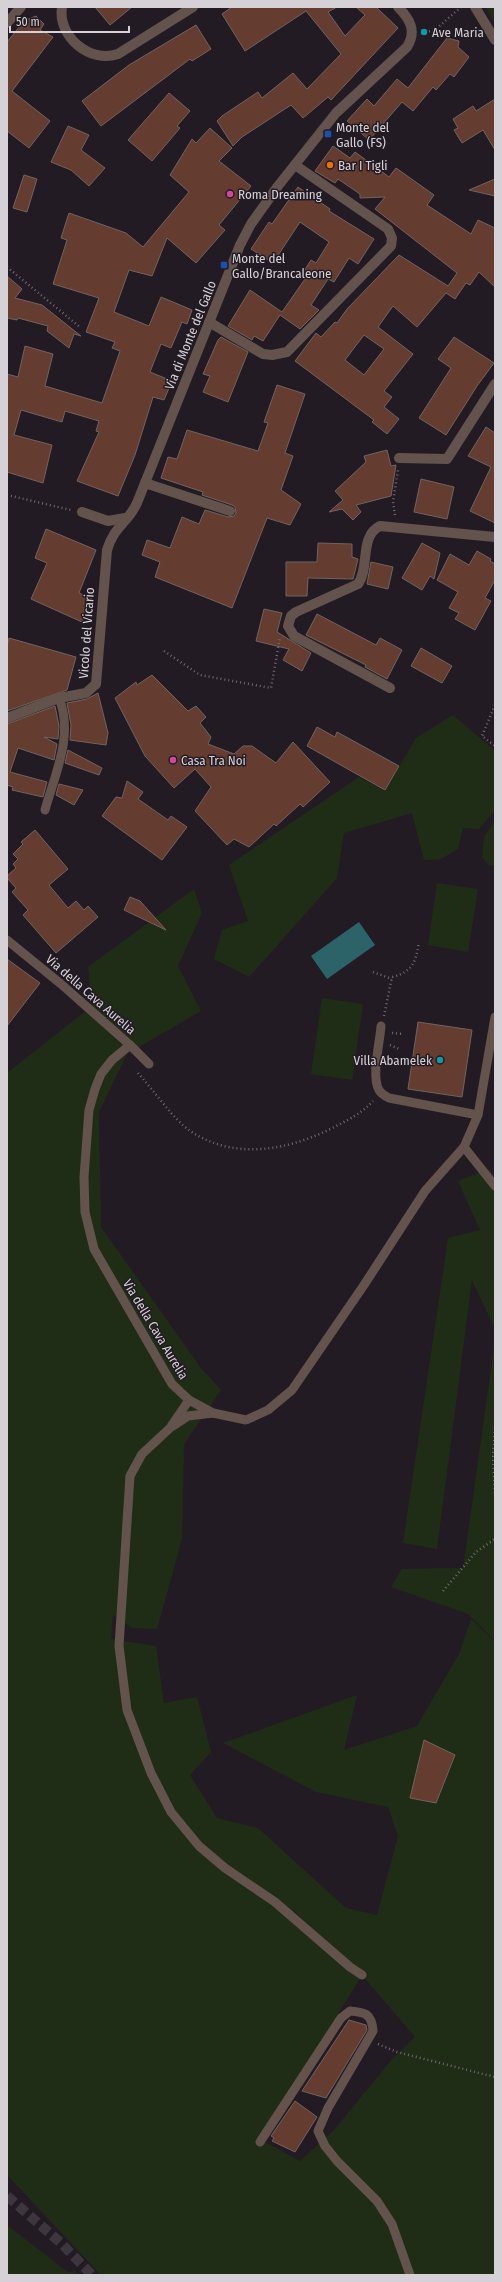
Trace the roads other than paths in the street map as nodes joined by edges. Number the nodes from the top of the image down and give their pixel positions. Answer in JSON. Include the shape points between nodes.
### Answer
{"nodes":[{"id":1,"x":21,"y":7,"type":"edge"},
{"id":2,"x":62,"y":7,"type":"edge"},
{"id":3,"x":193,"y":7,"type":"edge"},
{"id":4,"x":398,"y":7,"type":"edge"},
{"id":5,"x":475,"y":7,"type":"edge"},
{"id":6,"x":7,"y":23,"type":"edge"},
{"id":7,"x":495,"y":40,"type":"edge"},
{"id":8,"x":295,"y":165,"type":"junction"},
{"id":9,"x":209,"y":322,"type":"junction"},
{"id":10,"x":495,"y":384,"type":"edge"},
{"id":11,"x":399,"y":458,"type":"road end"},
{"id":12,"x":145,"y":483,"type":"junction"},
{"id":13,"x":230,"y":511,"type":"dead end"},
{"id":14,"x":82,"y":512,"type":"dead end"},
{"id":15,"x":127,"y":518,"type":"junction"},
{"id":16,"x":495,"y":537,"type":"edge"},
{"id":17,"x":390,"y":688,"type":"dead end"},
{"id":18,"x":59,"y":698,"type":"junction"},
{"id":19,"x":7,"y":718,"type":"edge"},
{"id":20,"x":45,"y":810,"type":"dead end"},
{"id":21,"x":7,"y":940,"type":"edge"},
{"id":22,"x":495,"y":1017,"type":"edge"},
{"id":23,"x":382,"y":1026,"type":"road end"},
{"id":24,"x":130,"y":1045,"type":"junction"},
{"id":25,"x":149,"y":1064,"type":"dead end"},
{"id":26,"x":478,"y":1115,"type":"junction"},
{"id":27,"x":464,"y":1147,"type":"junction"},
{"id":28,"x":495,"y":1186,"type":"edge"},
{"id":29,"x":189,"y":1400,"type":"junction"},
{"id":30,"x":213,"y":1413,"type":"junction"},
{"id":31,"x":170,"y":1428,"type":"junction"},
{"id":32,"x":362,"y":1975,"type":"dead end"},
{"id":33,"x":260,"y":2142,"type":"dead end"},
{"id":34,"x":410,"y":2275,"type":"edge"}],
"edges":[{"from":1,"to":6,"type":"street"},
{"from":2,"to":3,"type":"street","via":[[64,24],[70,38],[84,50],[106,57],[118,54]]},
{"from":4,"to":8,"type":"street","name":"Via di Monte del Gallo","via":[[411,23],[412,35],[404,50],[350,98]]},
{"from":5,"to":7,"type":"street"},
{"from":8,"to":9,"type":"street","name":"Via di Monte del Gallo","via":[[247,231]]},
{"from":8,"to":9,"type":"street","via":[[388,229],[393,240],[391,246],[287,352],[272,356],[263,354]]},
{"from":9,"to":12,"type":"street","name":"Via di Monte del Gallo"},
{"from":10,"to":11,"type":"street","via":[[447,459]]},
{"from":12,"to":13,"type":"street"},
{"from":12,"to":15,"type":"street","name":"Via di Monte del Gallo","via":[[135,508]]},
{"from":14,"to":15,"type":"street","via":[[108,521]]},
{"from":15,"to":18,"type":"street","name":"Vicolo del Vicario","via":[[112,535],[105,555],[96,684],[86,693]]},
{"from":16,"to":17,"type":"street","via":[[380,526],[372,532],[368,540],[363,574],[358,584],[291,616],[288,626],[294,636]]},
{"from":18,"to":19,"type":"street","name":"Vicolo del Vicario"},
{"from":18,"to":20,"type":"lane","via":[[64,715],[65,735]]},
{"from":21,"to":24,"type":"lane","name":"Via della Cava Aurelia"},
{"from":22,"to":26,"type":"lane","name":"Via della Cava Aurelia"},
{"from":23,"to":26,"type":"lane","via":[[376,1068],[381,1093],[389,1098]]},
{"from":24,"to":25,"type":"lane"},
{"from":24,"to":29,"type":"lane","name":"Via della Cava Aurelia","via":[[112,1060],[101,1074],[89,1110],[85,1170],[86,1212],[94,1249],[172,1384]]},
{"from":26,"to":27,"type":"lane","name":"Via della Cava Aurelia"},
{"from":27,"to":28,"type":"lane"},
{"from":27,"to":30,"type":"lane","name":"Via della Cava Aurelia","via":[[425,1191],[292,1390],[268,1410],[246,1420]]},
{"from":29,"to":30,"type":"lane","name":"Via della Cava Aurelia"},
{"from":29,"to":31,"type":"lane"},
{"from":30,"to":31,"type":"lane","via":[[188,1416]]},
{"from":31,"to":32,"type":"lane","via":[[142,1454],[130,1476],[119,1646],[127,1710],[134,1734],[171,1812],[199,1846],[225,1868],[275,1902]]},
{"from":33,"to":34,"type":"lane","via":[[344,2014],[350,2011],[366,2014],[373,2021],[374,2031],[328,2108],[318,2131],[329,2151],[377,2201],[392,2224]]}]}
